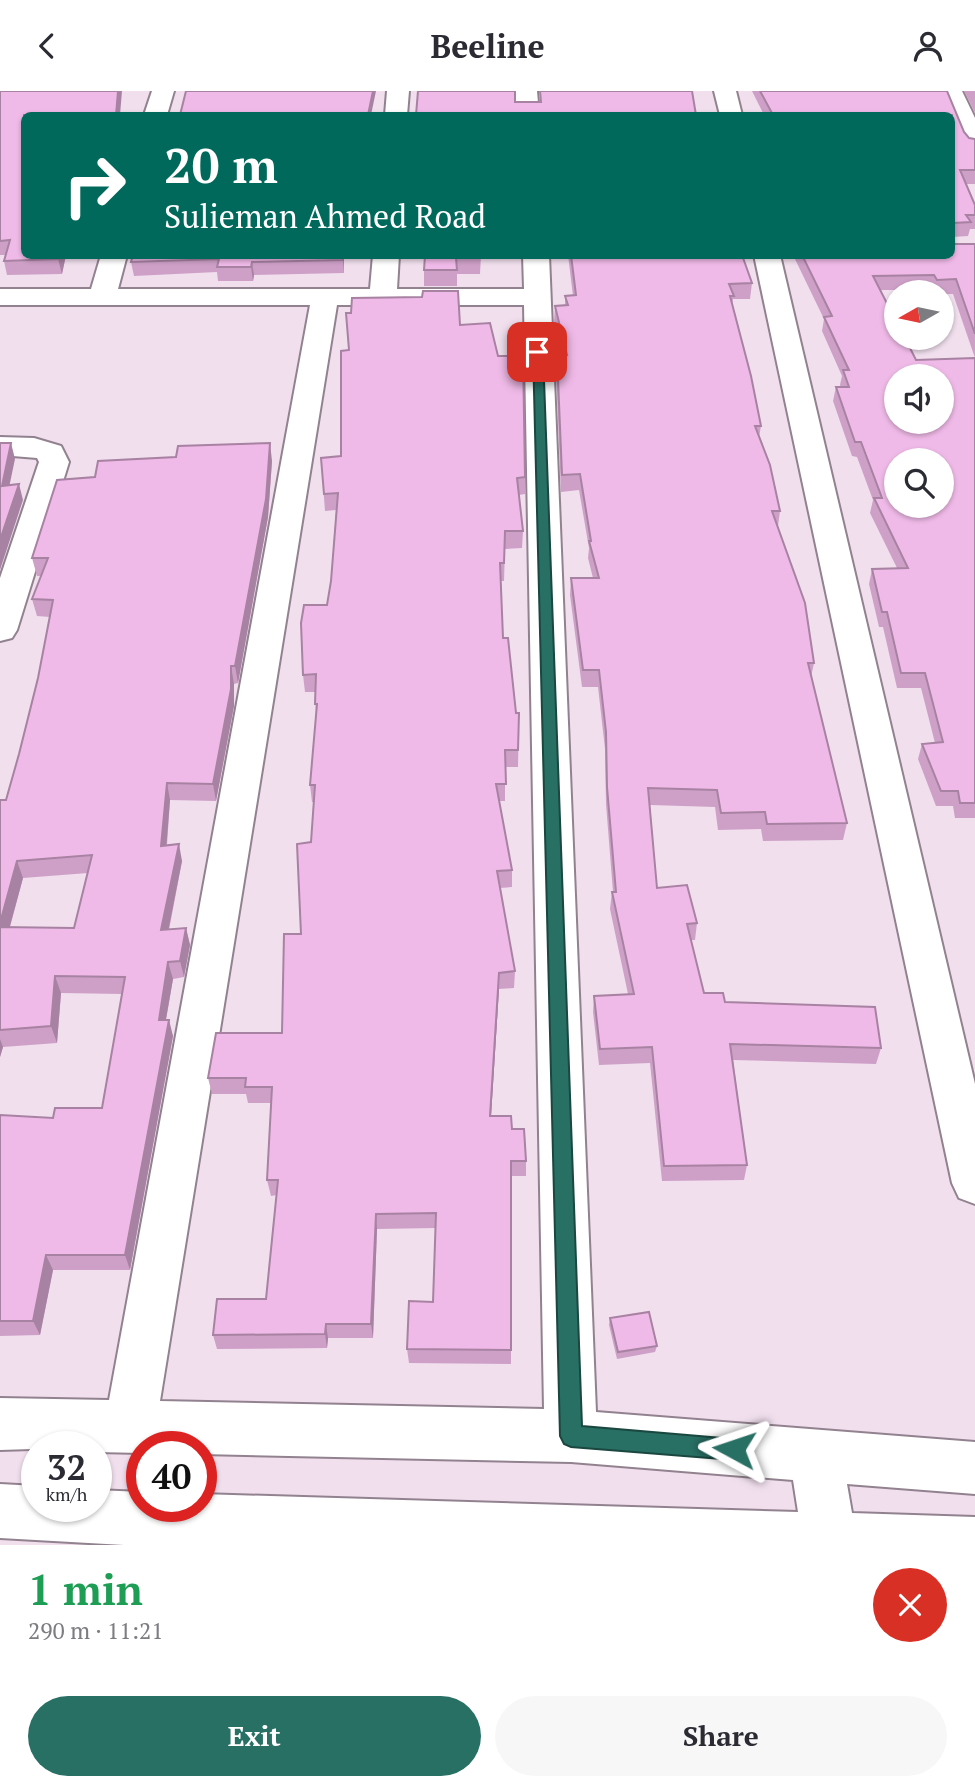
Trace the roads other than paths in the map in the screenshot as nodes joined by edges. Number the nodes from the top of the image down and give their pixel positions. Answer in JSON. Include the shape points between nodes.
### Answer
{"nodes":[{"id":1,"x":163,"y":91,"type":"edge"},
{"id":2,"x":398,"y":91,"type":"edge"},
{"id":3,"x":526,"y":91,"type":"edge"},
{"id":4,"x":724,"y":91,"type":"edge"},
{"id":5,"x":951,"y":91,"type":"edge"},
{"id":6,"x":157,"y":112,"type":"edge"},
{"id":7,"x":396,"y":112,"type":"edge"},
{"id":8,"x":528,"y":112,"type":"edge"},
{"id":9,"x":730,"y":112,"type":"edge"},
{"id":10,"x":975,"y":144,"type":"edge"},
{"id":11,"x":113,"y":259,"type":"edge"},
{"id":12,"x":386,"y":259,"type":"edge"},
{"id":13,"x":536,"y":259,"type":"edge"},
{"id":14,"x":768,"y":259,"type":"edge"},
{"id":15,"x":102,"y":296,"type":"junction"},
{"id":16,"x":383,"y":296,"type":"junction"},
{"id":17,"x":0,"y":297,"type":"edge"},
{"id":18,"x":325,"y":297,"type":"junction"},
{"id":19,"x":535,"y":297,"type":"junction"},
{"id":20,"x":0,"y":446,"type":"edge"},
{"id":21,"x":0,"y":630,"type":"edge"},
{"id":22,"x":975,"y":1183,"type":"edge"},
{"id":23,"x":0,"y":1424,"type":"edge"},
{"id":24,"x":130,"y":1426,"type":"junction"},
{"id":25,"x":571,"y":1436,"type":"junction"},
{"id":26,"x":815,"y":1456,"type":"junction"},
{"id":27,"x":975,"y":1468,"type":"edge"},
{"id":28,"x":0,"y":1511,"type":"edge"},
{"id":29,"x":86,"y":1531,"type":"edge"},
{"id":30,"x":137,"y":1532,"type":"edge"},
{"id":31,"x":830,"y":1541,"type":"junction"},
{"id":32,"x":975,"y":1544,"type":"edge"}],
"edges":[{"from":1,"to":6,"type":"street"},
{"from":2,"to":7,"type":"street"},
{"from":3,"to":8,"type":"street"},
{"from":4,"to":9,"type":"street"},
{"from":5,"to":10,"type":"street"},
{"from":11,"to":15,"type":"street"},
{"from":12,"to":16,"type":"street"},
{"from":13,"to":19,"type":"street"},
{"from":14,"to":22,"type":"street"},
{"from":15,"to":17,"type":"street"},
{"from":15,"to":18,"type":"street"},
{"from":16,"to":18,"type":"street"},
{"from":16,"to":19,"type":"street"},
{"from":18,"to":24,"type":"street"},
{"from":19,"to":25,"type":"street"},
{"from":20,"to":21,"type":"street","via":[[34,447],[50,452],[54,462]]},
{"from":23,"to":24,"type":"street"},
{"from":24,"to":25,"type":"street"},
{"from":25,"to":26,"type":"street"},
{"from":26,"to":27,"type":"street"},
{"from":26,"to":31,"type":"street"},
{"from":28,"to":29,"type":"street"},
{"from":29,"to":30,"type":"street"},
{"from":30,"to":31,"type":"street"},
{"from":31,"to":32,"type":"street"}]}
